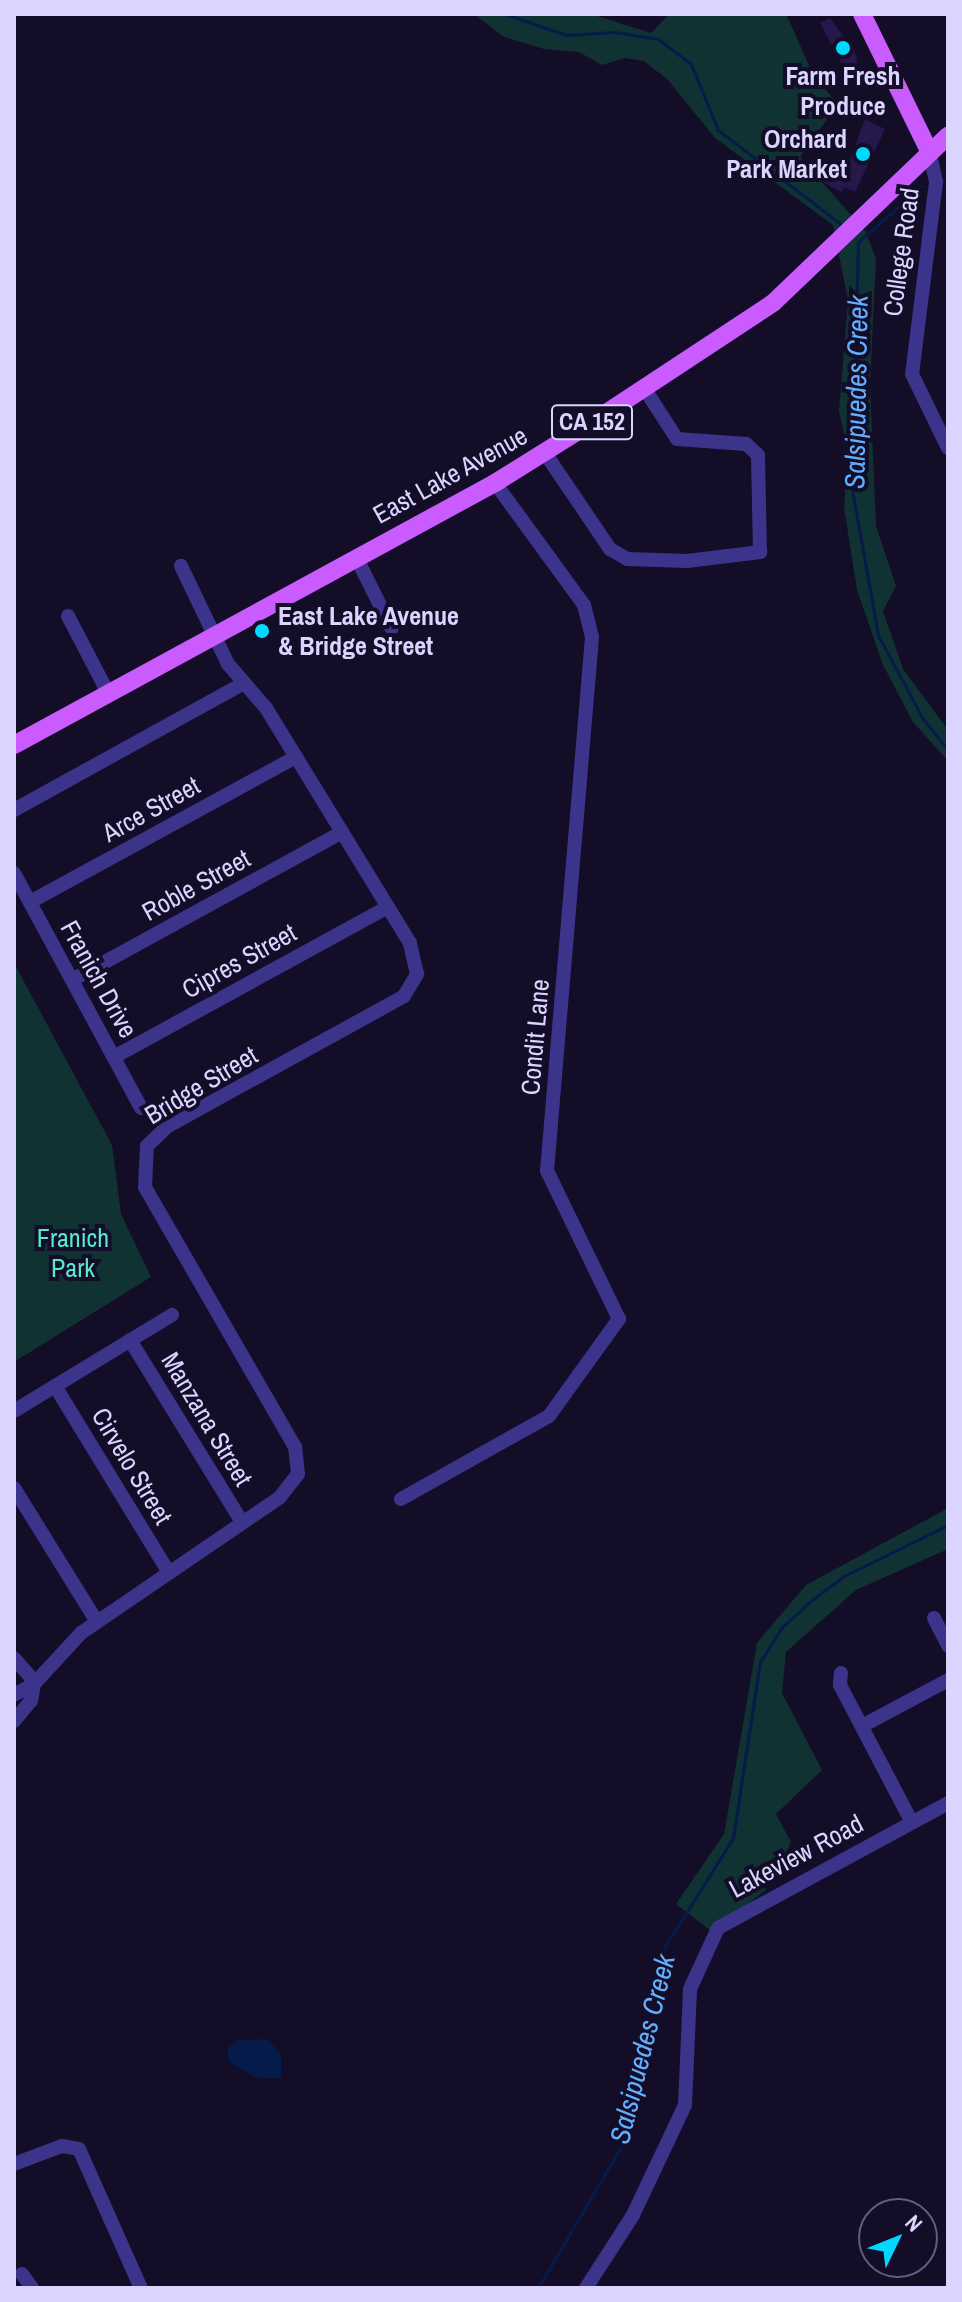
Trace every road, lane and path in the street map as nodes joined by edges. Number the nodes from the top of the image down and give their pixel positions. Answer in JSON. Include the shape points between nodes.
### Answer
{"nodes":[{"id":1,"x":867,"y":17,"type":"edge"},
{"id":2,"x":948,"y":136,"type":"edge"},
{"id":3,"x":929,"y":151,"type":"junction"},
{"id":4,"x":644,"y":388,"type":"junction"},
{"id":5,"x":948,"y":448,"type":"edge"},
{"id":6,"x":545,"y":453,"type":"junction"},
{"id":7,"x":495,"y":483,"type":"junction"},
{"id":8,"x":356,"y":557,"type":"junction"},
{"id":9,"x":181,"y":566,"type":"dead end"},
{"id":10,"x":68,"y":616,"type":"dead end"},
{"id":11,"x":392,"y":629,"type":"dead end"},
{"id":12,"x":214,"y":635,"type":"junction"},
{"id":13,"x":244,"y":683,"type":"junction"},
{"id":14,"x":108,"y":693,"type":"junction"},
{"id":15,"x":14,"y":745,"type":"edge"},
{"id":16,"x":296,"y":757,"type":"junction"},
{"id":17,"x":14,"y":810,"type":"edge"},
{"id":18,"x":342,"y":832,"type":"junction"},
{"id":19,"x":14,"y":873,"type":"edge"},
{"id":20,"x":30,"y":902,"type":"junction"},
{"id":21,"x":388,"y":907,"type":"junction"},
{"id":22,"x":72,"y":980,"type":"junction"},
{"id":23,"x":114,"y":1057,"type":"junction"},
{"id":24,"x":141,"y":1108,"type":"dead end"},
{"id":25,"x":172,"y":1315,"type":"dead end"},
{"id":26,"x":130,"y":1340,"type":"junction"},
{"id":27,"x":55,"y":1386,"type":"junction"},
{"id":28,"x":14,"y":1411,"type":"edge"},
{"id":29,"x":14,"y":1488,"type":"edge"},
{"id":30,"x":401,"y":1499,"type":"dead end"},
{"id":31,"x":242,"y":1522,"type":"junction"},
{"id":32,"x":168,"y":1571,"type":"junction"},
{"id":33,"x":934,"y":1618,"type":"dead end"},
{"id":34,"x":96,"y":1620,"type":"junction"},
{"id":35,"x":948,"y":1646,"type":"edge"},
{"id":36,"x":14,"y":1658,"type":"edge"},
{"id":37,"x":841,"y":1673,"type":"dead end"},
{"id":38,"x":948,"y":1680,"type":"edge"},
{"id":39,"x":35,"y":1683,"type":"junction"},
{"id":40,"x":14,"y":1695,"type":"edge"},
{"id":41,"x":14,"y":1721,"type":"edge"},
{"id":42,"x":862,"y":1726,"type":"junction"},
{"id":43,"x":948,"y":1803,"type":"edge"},
{"id":44,"x":911,"y":1821,"type":"junction"},
{"id":45,"x":14,"y":2164,"type":"edge"},
{"id":46,"x":22,"y":2274,"type":"dead end"},
{"id":47,"x":32,"y":2288,"type":"edge"},
{"id":48,"x":141,"y":2288,"type":"edge"},
{"id":49,"x":586,"y":2288,"type":"edge"}],
"edges":[{"from":1,"to":3,"type":"main road"},
{"from":2,"to":3,"type":"main road","name":"East Lake Avenue","number":"CA 152"},
{"from":3,"to":4,"type":"main road","name":"East Lake Avenue","number":"CA 152","via":[[773,303]]},
{"from":3,"to":5,"type":"street","name":"College Road","via":[[936,182],[912,374]]},
{"from":4,"to":6,"type":"main road","name":"East Lake Avenue","number":"CA 152"},
{"from":4,"to":6,"type":"street","via":[[677,439],[746,444],[758,455],[760,552],[734,559],[627,559],[610,549]]},
{"from":6,"to":7,"type":"main road","name":"East Lake Avenue","number":"CA 152"},
{"from":7,"to":8,"type":"main road","name":"East Lake Avenue","number":"CA 152"},
{"from":7,"to":30,"type":"street","name":"Condit Lane","via":[[584,605],[592,637],[547,1171],[619,1319],[549,1416]]},
{"from":8,"to":11,"type":"street"},
{"from":8,"to":12,"type":"main road","name":"East Lake Avenue","number":"CA 152"},
{"from":9,"to":12,"type":"street","name":"Bridge Street"},
{"from":10,"to":14,"type":"street"},
{"from":12,"to":13,"type":"street","name":"Bridge Street"},
{"from":12,"to":14,"type":"main road","name":"East Lake Avenue","number":"CA 152"},
{"from":13,"to":16,"type":"street","name":"Bridge Street"},
{"from":13,"to":17,"type":"street"},
{"from":14,"to":15,"type":"main road","name":"East Lake Avenue","number":"CA 152"},
{"from":16,"to":18,"type":"street","name":"Bridge Street"},
{"from":16,"to":20,"type":"street","name":"Arce Street"},
{"from":18,"to":21,"type":"street","name":"Bridge Street"},
{"from":18,"to":22,"type":"street","name":"Roble Street"},
{"from":19,"to":20,"type":"street","name":"Franich Drive"},
{"from":20,"to":22,"type":"street","name":"Franich Drive"},
{"from":21,"to":23,"type":"street","name":"Cipres Street"},
{"from":21,"to":31,"type":"street","name":"Bridge Street","via":[[418,962],[408,993],[163,1129],[142,1158],[145,1187],[169,1235],[298,1453],[292,1486]]},
{"from":22,"to":23,"type":"street","name":"Franich Drive"},
{"from":23,"to":24,"type":"street","name":"Franich Drive"},
{"from":25,"to":26,"type":"street"},
{"from":26,"to":27,"type":"street"},
{"from":26,"to":31,"type":"street","name":"Manzana Street"},
{"from":27,"to":28,"type":"street"},
{"from":27,"to":32,"type":"street","name":"Cirvelo Street"},
{"from":29,"to":34,"type":"street"},
{"from":31,"to":32,"type":"street","name":"Bridge Street"},
{"from":32,"to":34,"type":"street","name":"Bridge Street"},
{"from":33,"to":35,"type":"street"},
{"from":34,"to":39,"type":"street","name":"Bridge Street"},
{"from":36,"to":39,"type":"street"},
{"from":37,"to":42,"type":"street","via":[[840,1685]]},
{"from":38,"to":42,"type":"street"},
{"from":39,"to":40,"type":"street","name":"Bridge Street"},
{"from":39,"to":41,"type":"street","name":"Bridge Street","via":[[31,1701]]},
{"from":42,"to":44,"type":"street"},
{"from":43,"to":44,"type":"street","name":"Lakeview Road"},
{"from":44,"to":49,"type":"street","name":"Lakeview Road","via":[[718,1928],[690,1989],[685,2105],[633,2215]]},
{"from":45,"to":48,"type":"street","via":[[62,2146],[79,2149]]},
{"from":46,"to":47,"type":"street"}]}
